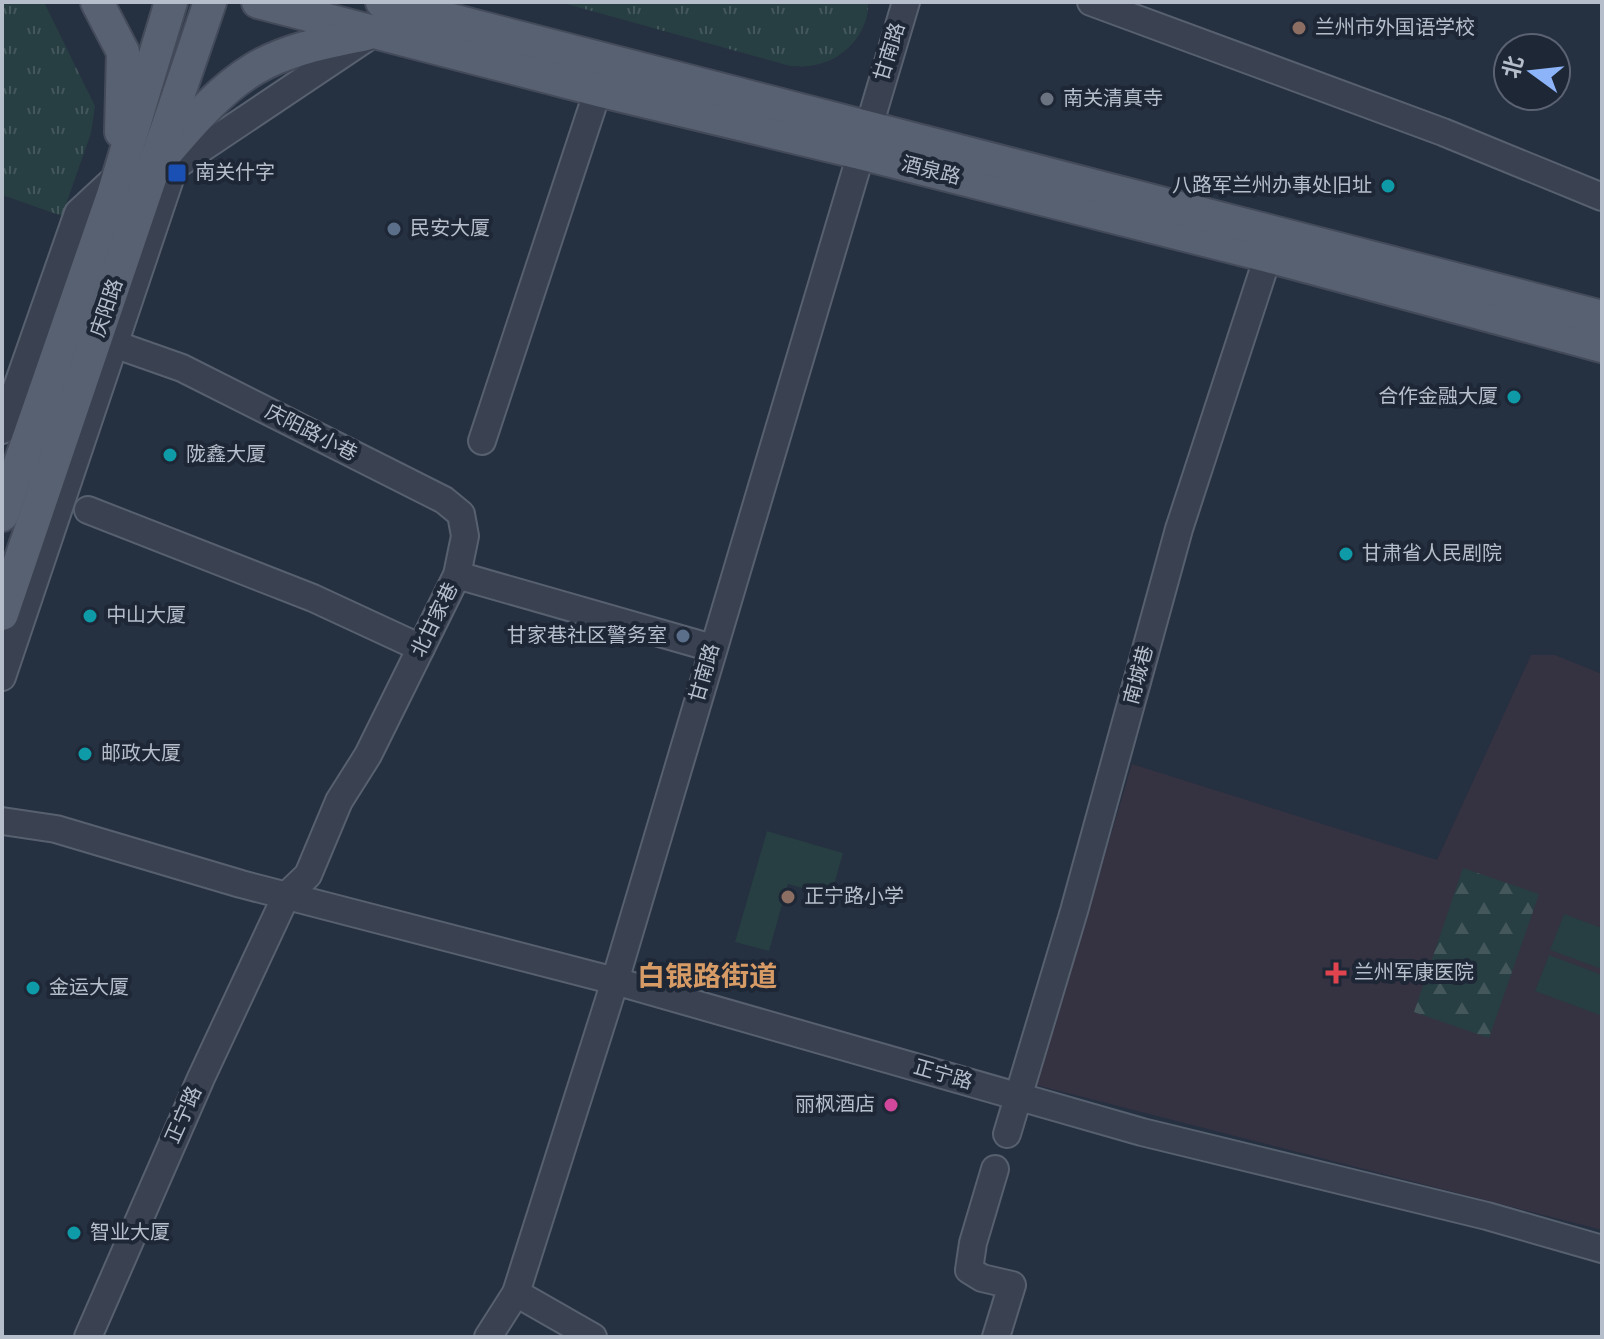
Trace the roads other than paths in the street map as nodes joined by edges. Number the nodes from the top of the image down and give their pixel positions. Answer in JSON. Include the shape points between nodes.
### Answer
{"nodes":[{"id":1,"x":97,"y":2,"type":"edge"},
{"id":2,"x":171,"y":2,"type":"edge"},
{"id":3,"x":210,"y":2,"type":"edge"},
{"id":4,"x":258,"y":2,"type":"edge"},
{"id":5,"x":906,"y":2,"type":"edge"},
{"id":6,"x":1091,"y":2,"type":"edge"},
{"id":7,"x":382,"y":10,"type":"edge"},
{"id":8,"x":598,"y":90,"type":"junction"},
{"id":9,"x":863,"y":141,"type":"junction"},
{"id":10,"x":164,"y":166,"type":"junction"},
{"id":11,"x":120,"y":174,"type":"junction"},
{"id":12,"x":1602,"y":197,"type":"edge"},
{"id":13,"x":1268,"y":256,"type":"junction"},
{"id":14,"x":1602,"y":317,"type":"edge"},
{"id":15,"x":105,"y":341,"type":"junction"},
{"id":16,"x":1602,"y":346,"type":"edge"},
{"id":17,"x":2,"y":430,"type":"edge"},
{"id":18,"x":482,"y":441,"type":"dead end"},
{"id":19,"x":88,"y":510,"type":"dead end"},
{"id":20,"x":2,"y":515,"type":"edge"},
{"id":21,"x":457,"y":575,"type":"junction"},
{"id":22,"x":2,"y":614,"type":"edge"},
{"id":23,"x":421,"y":648,"type":"junction"},
{"id":24,"x":712,"y":648,"type":"junction"},
{"id":25,"x":2,"y":677,"type":"edge"},
{"id":26,"x":2,"y":821,"type":"edge"},
{"id":27,"x":286,"y":896,"type":"junction"},
{"id":28,"x":615,"y":981,"type":"junction"},
{"id":29,"x":1019,"y":1097,"type":"junction"},
{"id":30,"x":1007,"y":1134,"type":"dead end"},
{"id":31,"x":995,"y":1169,"type":"dead end"},
{"id":32,"x":1602,"y":1249,"type":"edge"},
{"id":33,"x":516,"y":1293,"type":"junction"},
{"id":34,"x":88,"y":1337,"type":"edge"},
{"id":35,"x":488,"y":1337,"type":"edge"},
{"id":36,"x":593,"y":1337,"type":"edge"},
{"id":37,"x":996,"y":1337,"type":"edge"}],
"edges":[{"from":1,"to":11,"type":"main road","via":[[123,52]]},
{"from":2,"to":11,"type":"main road","name":"庆阳路"},
{"from":3,"to":10,"type":"main road","name":"庆阳路"},
{"from":4,"to":7,"type":"main road","name":"酒泉路"},
{"from":5,"to":9,"type":"street","name":"甘南路"},
{"from":6,"to":12,"type":"street","via":[[1443,132]]},
{"from":7,"to":8,"type":"main road","name":"酒泉路"},
{"from":7,"to":9,"type":"main road","name":"酒泉路"},
{"from":7,"to":10,"type":"street"},
{"from":7,"to":10,"type":"main road","via":[[253,69],[183,133]]},
{"from":8,"to":9,"type":"main road","name":"酒泉路"},
{"from":8,"to":18,"type":"street"},
{"from":9,"to":13,"type":"main road","name":"酒泉路"},
{"from":9,"to":14,"type":"main road","name":"酒泉路"},
{"from":9,"to":24,"type":"street","name":"甘南路"},
{"from":10,"to":15,"type":"main road","name":"庆阳路"},
{"from":11,"to":17,"type":"street","via":[[78,213]]},
{"from":11,"to":20,"type":"main road","name":"庆阳路"},
{"from":13,"to":16,"type":"main road","name":"酒泉路"},
{"from":13,"to":29,"type":"street","name":"南城巷","via":[[1179,529]]},
{"from":15,"to":21,"type":"street","name":"庆阳路小巷","via":[[182,368],[444,500],[461,514],[465,536]]},
{"from":15,"to":22,"type":"main road","name":"庆阳路"},
{"from":15,"to":25,"type":"street"},
{"from":19,"to":23,"type":"street","via":[[313,598]]},
{"from":21,"to":23,"type":"street","name":"北甘家巷"},
{"from":21,"to":24,"type":"street","name":"北甘家巷"},
{"from":23,"to":27,"type":"street","name":"北甘家巷","via":[[339,801],[308,875]]},
{"from":24,"to":28,"type":"street","name":"甘南路"},
{"from":26,"to":27,"type":"street","name":"正宁路","via":[[56,829]]},
{"from":27,"to":28,"type":"street","name":"正宁路"},
{"from":27,"to":34,"type":"street","name":"正宁路"},
{"from":28,"to":29,"type":"street","name":"正宁路"},
{"from":28,"to":33,"type":"street","name":"甘南路"},
{"from":29,"to":30,"type":"street","name":"南城巷"},
{"from":29,"to":32,"type":"street","name":"正宁路"},
{"from":31,"to":37,"type":"street","via":[[969,1270],[1012,1285]]},
{"from":33,"to":35,"type":"street","name":"甘南路"},
{"from":33,"to":36,"type":"street"}]}
